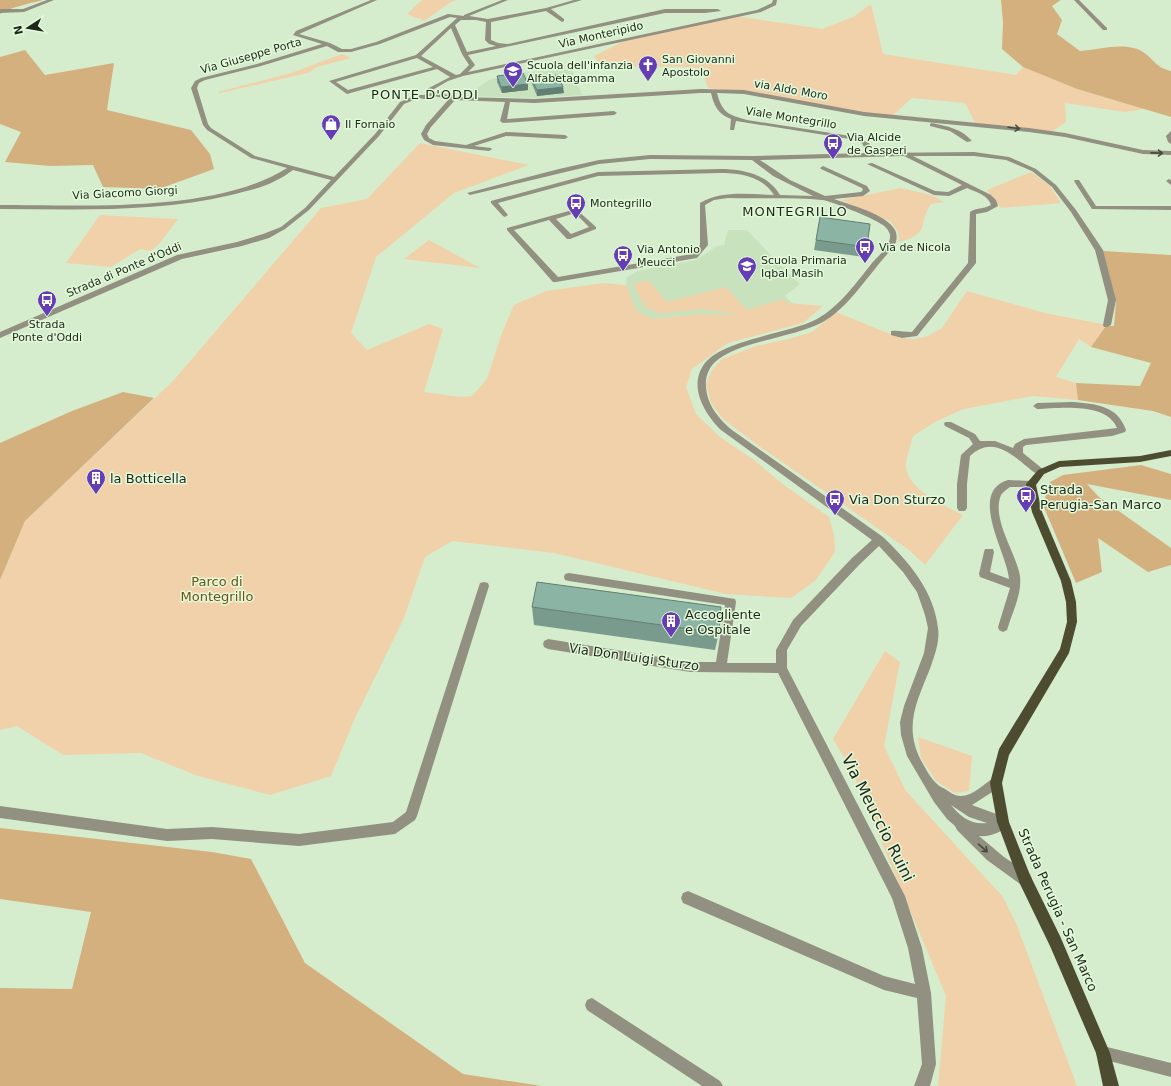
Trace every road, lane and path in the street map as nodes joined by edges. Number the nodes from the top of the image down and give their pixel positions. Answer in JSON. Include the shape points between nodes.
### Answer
{"nodes":[{"id":1,"x":52,"y":0,"type":"edge"},
{"id":2,"x":375,"y":0,"type":"edge"},
{"id":3,"x":506,"y":0,"type":"edge"},
{"id":4,"x":580,"y":0,"type":"edge"},
{"id":5,"x":775,"y":0,"type":"edge"},
{"id":6,"x":1076,"y":0,"type":"edge"},
{"id":7,"x":547,"y":9,"type":"junction"},
{"id":8,"x":718,"y":11,"type":"dead end"},
{"id":9,"x":0,"y":12,"type":"edge"},
{"id":10,"x":459,"y":19,"type":"junction"},
{"id":11,"x":562,"y":20,"type":"dead end"},
{"id":12,"x":487,"y":21,"type":"junction"},
{"id":13,"x":453,"y":26,"type":"junction"},
{"id":14,"x":1104,"y":29,"type":"dead end"},
{"id":15,"x":328,"y":44,"type":"junction"},
{"id":16,"x":508,"y":46,"type":"junction"},
{"id":17,"x":465,"y":54,"type":"junction"},
{"id":18,"x":418,"y":56,"type":"junction"},
{"id":19,"x":437,"y":67,"type":"junction"},
{"id":20,"x":462,"y":75,"type":"junction"},
{"id":21,"x":454,"y":77,"type":"junction"},
{"id":22,"x":431,"y":92,"type":"junction"},
{"id":23,"x":714,"y":92,"type":"junction"},
{"id":24,"x":453,"y":98,"type":"junction"},
{"id":25,"x":508,"y":100,"type":"junction"},
{"id":26,"x":614,"y":113,"type":"dead end"},
{"id":27,"x":903,"y":117,"type":"junction"},
{"id":28,"x":734,"y":118,"type":"junction"},
{"id":29,"x":732,"y":129,"type":"dead end"},
{"id":30,"x":1171,"y":133,"type":"edge"},
{"id":31,"x":565,"y":137,"type":"dead end"},
{"id":32,"x":970,"y":141,"type":"dead end"},
{"id":33,"x":1171,"y":142,"type":"edge"},
{"id":34,"x":466,"y":146,"type":"junction"},
{"id":35,"x":489,"y":149,"type":"dead end"},
{"id":36,"x":1171,"y":153,"type":"edge"},
{"id":37,"x":904,"y":154,"type":"junction"},
{"id":38,"x":871,"y":155,"type":"junction"},
{"id":39,"x":754,"y":158,"type":"junction"},
{"id":40,"x":870,"y":164,"type":"dead end"},
{"id":41,"x":292,"y":168,"type":"junction"},
{"id":42,"x":823,"y":168,"type":"dead end"},
{"id":43,"x":334,"y":179,"type":"junction"},
{"id":44,"x":1077,"y":181,"type":"dead end"},
{"id":45,"x":968,"y":184,"type":"junction"},
{"id":46,"x":470,"y":193,"type":"dead end"},
{"id":47,"x":778,"y":197,"type":"junction"},
{"id":48,"x":824,"y":198,"type":"junction"},
{"id":49,"x":0,"y":207,"type":"edge"},
{"id":50,"x":1171,"y":208,"type":"edge"},
{"id":51,"x":504,"y":215,"type":"dead end"},
{"id":52,"x":550,"y":217,"type":"junction"},
{"id":53,"x":1107,"y":325,"type":"dead end"},
{"id":54,"x":894,"y":333,"type":"dead end"},
{"id":55,"x":0,"y":335,"type":"edge"},
{"id":56,"x":1037,"y":406,"type":"dead end"},
{"id":57,"x":948,"y":424,"type":"dead end"},
{"id":58,"x":978,"y":445,"type":"junction"},
{"id":59,"x":1171,"y":453,"type":"edge"},
{"id":60,"x":1018,"y":454,"type":"junction"},
{"id":61,"x":1041,"y":472,"type":"junction"},
{"id":62,"x":1031,"y":484,"type":"junction"},
{"id":63,"x":962,"y":508,"type":"dead end"},
{"id":64,"x":879,"y":540,"type":"junction"},
{"id":65,"x":989,"y":552,"type":"dead end"},
{"id":66,"x":569,"y":577,"type":"dead end"},
{"id":67,"x":484,"y":586,"type":"dead end"},
{"id":68,"x":1015,"y":586,"type":"junction"},
{"id":69,"x":1003,"y":627,"type":"dead end"},
{"id":70,"x":548,"y":644,"type":"dead end"},
{"id":71,"x":721,"y":668,"type":"junction"},
{"id":72,"x":781,"y":668,"type":"junction"},
{"id":73,"x":996,"y":783,"type":"junction"},
{"id":74,"x":931,"y":787,"type":"junction"},
{"id":75,"x":958,"y":803,"type":"junction"},
{"id":76,"x":0,"y":812,"type":"edge"},
{"id":77,"x":956,"y":820,"type":"junction"},
{"id":78,"x":1003,"y":822,"type":"junction"},
{"id":79,"x":1025,"y":879,"type":"junction"},
{"id":80,"x":688,"y":898,"type":"dead end"},
{"id":81,"x":924,"y":993,"type":"junction"},
{"id":82,"x":592,"y":1005,"type":"dead end"},
{"id":83,"x":1103,"y":1054,"type":"junction"},
{"id":84,"x":1171,"y":1070,"type":"edge"},
{"id":85,"x":715,"y":1086,"type":"edge"},
{"id":86,"x":922,"y":1086,"type":"edge"},
{"id":87,"x":1111,"y":1086,"type":"edge"}],
"edges":[{"from":1,"to":9,"type":"street","via":[[24,10]]},
{"from":2,"to":15,"type":"street","via":[[296,35]]},
{"from":3,"to":10,"type":"street"},
{"from":4,"to":7,"type":"street"},
{"from":5,"to":20,"type":"street","name":"Via Monteripido","via":[[774,4],[759,11]]},
{"from":6,"to":14,"type":"street"},
{"from":7,"to":11,"type":"street"},
{"from":7,"to":12,"type":"street"},
{"from":8,"to":16,"type":"street","via":[[675,10]]},
{"from":10,"to":12,"type":"street"},
{"from":10,"to":13,"type":"street"},
{"from":10,"to":15,"type":"street","via":[[450,15],[349,51],[341,51]]},
{"from":12,"to":16,"type":"street","via":[[488,40],[491,43]]},
{"from":13,"to":17,"type":"street"},
{"from":13,"to":18,"type":"street"},
{"from":15,"to":41,"type":"street","name":"Via Giuseppe Porta","via":[[203,79],[196,82],[194,88],[209,129],[253,157]]},
{"from":16,"to":17,"type":"street"},
{"from":17,"to":20,"type":"street","via":[[472,65]]},
{"from":18,"to":19,"type":"street"},
{"from":18,"to":19,"type":"street","via":[[332,81],[347,92]]},
{"from":19,"to":21,"type":"street"},
{"from":20,"to":21,"type":"street","name":"Via Monteripido"},
{"from":21,"to":22,"type":"street","name":"Via Monteripido"},
{"from":22,"to":24,"type":"street","name":"via Aldo Moro"},
{"from":22,"to":43,"type":"street","name":"Strada di Ponte d'Oddi","via":[[402,104]]},
{"from":23,"to":25,"type":"street","name":"via Aldo Moro","via":[[534,101]]},
{"from":23,"to":27,"type":"street","name":"via Aldo Moro","via":[[744,92],[864,114]]},
{"from":23,"to":28,"type":"street","name":"Viale Montegrillo","via":[[716,106]]},
{"from":24,"to":25,"type":"street","name":"via Aldo Moro"},
{"from":24,"to":34,"type":"street","via":[[424,134],[433,143]]},
{"from":25,"to":26,"type":"street","via":[[503,121]]},
{"from":27,"to":32,"type":"street","via":[[919,124],[941,126],[961,134]]},
{"from":27,"to":36,"type":"street","name":"via Aldo Moro","one_way":true,"via":[[1065,135],[1143,152]]},
{"from":28,"to":29,"type":"street"},
{"from":28,"to":38,"type":"street","name":"Viale Montegrillo","via":[[856,138],[869,146]]},
{"from":30,"to":33,"type":"street"},
{"from":31,"to":34,"type":"street","via":[[506,134]]},
{"from":34,"to":35,"type":"street"},
{"from":37,"to":38,"type":"street"},
{"from":37,"to":45,"type":"street"},
{"from":37,"to":53,"type":"street","via":[[974,154],[1007,158],[1034,170],[1054,186],[1099,250],[1112,300]]},
{"from":38,"to":39,"type":"street"},
{"from":39,"to":46,"type":"street","via":[[650,157],[599,162]]},
{"from":39,"to":48,"type":"street","via":[[765,170]]},
{"from":40,"to":45,"type":"street","via":[[934,193],[949,194]]},
{"from":41,"to":43,"type":"street","name":"Via Giuseppe Porta"},
{"from":41,"to":49,"type":"street","name":"Via Giacomo Giorgi","via":[[273,180],[246,189],[174,203],[102,207]]},
{"from":42,"to":48,"type":"street","via":[[867,191],[863,194]]},
{"from":43,"to":55,"type":"street","name":"Strada di Ponte d'Oddi","via":[[308,209],[283,228],[266,236],[180,257]]},
{"from":44,"to":50,"type":"street","via":[[1094,208]]},
{"from":45,"to":54,"type":"street","via":[[994,200],[994,206],[985,211],[973,212],[972,263],[914,334]]},
{"from":47,"to":48,"type":"street"},
{"from":47,"to":51,"type":"street","via":[[766,183],[743,172],[608,173],[493,202]]},
{"from":47,"to":52,"type":"street","via":[[712,198],[702,204],[704,245],[694,256],[556,280],[508,229]]},
{"from":48,"to":64,"type":"street","via":[[884,223],[893,235],[890,246],[834,310],[822,320],[738,348],[714,359],[705,370],[701,382],[708,409],[716,421]]},
{"from":52,"to":52,"type":"street","via":[[576,211],[594,228],[570,237]]},
{"from":56,"to":60,"type":"street","via":[[1070,404],[1092,407],[1113,414],[1121,423],[1122,430],[1024,442],[1018,446]]},
{"from":57,"to":58,"type":"street","via":[[972,436]]},
{"from":58,"to":60,"type":"street","via":[[996,444]]},
{"from":58,"to":63,"type":"street","via":[[966,455]]},
{"from":59,"to":61,"type":"main road","via":[[1060,464]]},
{"from":60,"to":61,"type":"street"},
{"from":61,"to":62,"type":"main road"},
{"from":62,"to":68,"type":"street","via":[[1008,483],[997,493],[996,522],[1011,562]]},
{"from":62,"to":73,"type":"main road","name":"Strada Perugia - San Marco","via":[[1037,512],[1066,581],[1072,622],[1065,650],[1002,753]]},
{"from":64,"to":72,"type":"street","via":[[856,560],[797,623],[782,650]]},
{"from":64,"to":74,"type":"street","via":[[916,579],[929,610],[933,630],[931,651],[906,727],[909,746],[916,764]]},
{"from":65,"to":68,"type":"street","via":[[984,574]]},
{"from":66,"to":71,"type":"street","via":[[731,602]]},
{"from":67,"to":76,"type":"street","via":[[411,816],[395,828],[299,840],[212,833],[166,835]]},
{"from":68,"to":69,"type":"street"},
{"from":70,"to":71,"type":"street","name":"Via Don Luigi Sturzo","via":[[690,666]]},
{"from":71,"to":72,"type":"street","name":"Via Don Luigi Sturzo"},
{"from":72,"to":81,"type":"street","name":"Via Meuccio Ruini","via":[[898,896],[915,948]]},
{"from":73,"to":75,"type":"street","via":[[969,801]]},
{"from":73,"to":78,"type":"main road","name":"Strada Perugia - San Marco"},
{"from":74,"to":75,"type":"street"},
{"from":74,"to":77,"type":"street"},
{"from":75,"to":78,"type":"street","via":[[973,812]]},
{"from":77,"to":78,"type":"street","via":[[970,829],[984,830],[996,828]]},
{"from":77,"to":79,"type":"street","one_way":true,"via":[[973,840],[1001,864]]},
{"from":78,"to":79,"type":"main road","name":"Strada Perugia - San Marco"},
{"from":79,"to":83,"type":"main road","name":"Strada Perugia - San Marco","via":[[1056,941]]},
{"from":80,"to":81,"type":"street","via":[[884,983]]},
{"from":81,"to":86,"type":"street","name":"Via Meuccio Ruini","via":[[929,1064]]},
{"from":82,"to":85,"type":"street"},
{"from":83,"to":84,"type":"street"},
{"from":83,"to":87,"type":"main road","name":"Strada Perugia - San Marco"}]}
